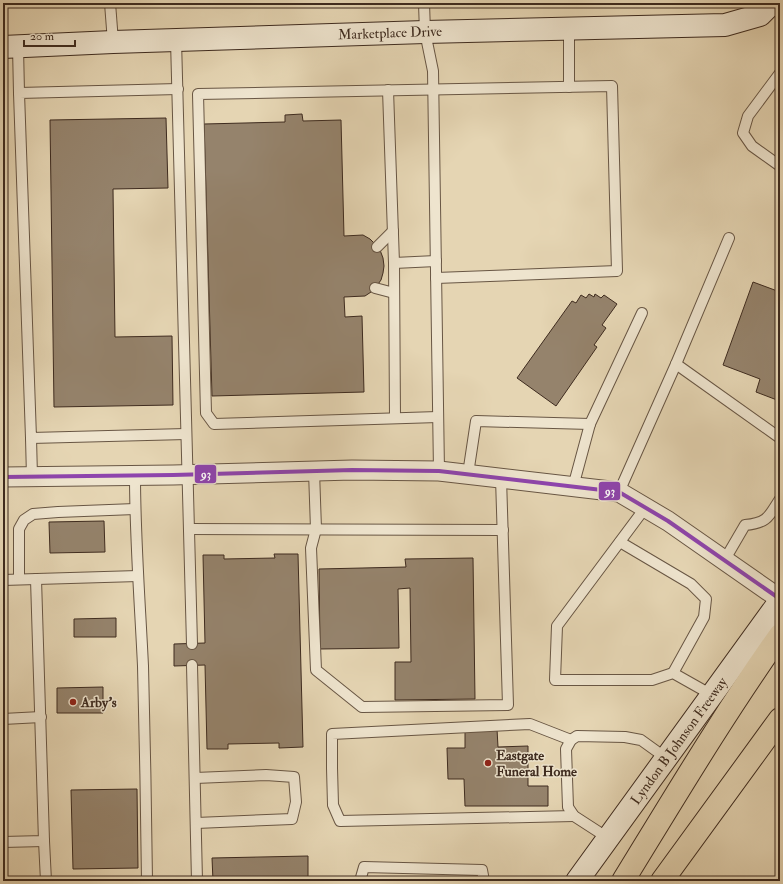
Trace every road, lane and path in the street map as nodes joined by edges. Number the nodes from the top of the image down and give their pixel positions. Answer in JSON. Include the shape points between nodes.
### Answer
{"nodes":[{"id":1,"x":110,"y":3,"type":"edge"},
{"id":2,"x":424,"y":3,"type":"edge"},
{"id":3,"x":772,"y":3,"type":"edge"},
{"id":4,"x":569,"y":28,"type":"junction"},
{"id":5,"x":425,"y":32,"type":"junction"},
{"id":6,"x":176,"y":40,"type":"junction"},
{"id":7,"x":113,"y":42,"type":"junction"},
{"id":8,"x":11,"y":47,"type":"edge"},
{"id":9,"x":780,"y":73,"type":"edge"},
{"id":10,"x":569,"y":87,"type":"junction"},
{"id":11,"x":178,"y":89,"type":"junction"},
{"id":12,"x":388,"y":90,"type":"junction"},
{"id":13,"x":433,"y":90,"type":"junction"},
{"id":14,"x":19,"y":93,"type":"junction"},
{"id":15,"x":780,"y":166,"type":"edge"},
{"id":16,"x":393,"y":231,"type":"junction"},
{"id":17,"x":729,"y":238,"type":"dead end"},
{"id":18,"x":378,"y":247,"type":"dead end"},
{"id":19,"x":436,"y":261,"type":"junction"},
{"id":20,"x":394,"y":263,"type":"junction"},
{"id":21,"x":436,"y":278,"type":"junction"},
{"id":22,"x":375,"y":288,"type":"dead end"},
{"id":23,"x":394,"y":293,"type":"junction"},
{"id":24,"x":642,"y":312,"type":"dead end"},
{"id":25,"x":676,"y":364,"type":"junction"},
{"id":26,"x":438,"y":417,"type":"junction"},
{"id":27,"x":395,"y":418,"type":"junction"},
{"id":28,"x":590,"y":424,"type":"junction"},
{"id":29,"x":186,"y":434,"type":"junction"},
{"id":30,"x":31,"y":438,"type":"junction"},
{"id":31,"x":780,"y":438,"type":"edge"},
{"id":32,"x":314,"y":471,"type":"junction"},
{"id":33,"x":439,"y":471,"type":"junction"},
{"id":34,"x":468,"y":474,"type":"junction"},
{"id":35,"x":188,"y":475,"type":"junction"},
{"id":36,"x":135,"y":476,"type":"junction"},
{"id":37,"x":3,"y":477,"type":"edge"},
{"id":38,"x":32,"y":477,"type":"junction"},
{"id":39,"x":501,"y":478,"type":"junction"},
{"id":40,"x":573,"y":487,"type":"junction"},
{"id":41,"x":619,"y":492,"type":"junction"},
{"id":42,"x":780,"y":499,"type":"edge"},
{"id":43,"x":645,"y":508,"type":"junction"},
{"id":44,"x":135,"y":509,"type":"junction"},
{"id":45,"x":189,"y":529,"type":"junction"},
{"id":46,"x":316,"y":529,"type":"junction"},
{"id":47,"x":503,"y":530,"type":"junction"},
{"id":48,"x":620,"y":542,"type":"junction"},
{"id":49,"x":724,"y":561,"type":"junction"},
{"id":50,"x":138,"y":576,"type":"junction"},
{"id":51,"x":19,"y":579,"type":"junction"},
{"id":52,"x":36,"y":579,"type":"junction"},
{"id":53,"x":3,"y":580,"type":"edge"},
{"id":54,"x":780,"y":600,"type":"edge"},
{"id":55,"x":780,"y":635,"type":"edge"},
{"id":56,"x":192,"y":644,"type":"dead end"},
{"id":57,"x":192,"y":665,"type":"dead end"},
{"id":58,"x":673,"y":673,"type":"junction"},
{"id":59,"x":712,"y":695,"type":"junction"},
{"id":60,"x":41,"y":717,"type":"junction"},
{"id":61,"x":3,"y":718,"type":"edge"},
{"id":62,"x":780,"y":719,"type":"edge"},
{"id":63,"x":571,"y":740,"type":"junction"},
{"id":64,"x":666,"y":758,"type":"junction"},
{"id":65,"x":195,"y":778,"type":"junction"},
{"id":66,"x":574,"y":816,"type":"junction"},
{"id":67,"x":196,"y":823,"type":"junction"},
{"id":68,"x":608,"y":838,"type":"junction"},
{"id":69,"x":44,"y":841,"type":"junction"},
{"id":70,"x":3,"y":842,"type":"edge"},
{"id":71,"x":46,"y":881,"type":"edge"},
{"id":72,"x":147,"y":881,"type":"edge"},
{"id":73,"x":198,"y":881,"type":"edge"},
{"id":74,"x":360,"y":881,"type":"edge"},
{"id":75,"x":484,"y":881,"type":"edge"},
{"id":76,"x":577,"y":881,"type":"edge"},
{"id":77,"x":623,"y":881,"type":"edge"},
{"id":78,"x":662,"y":881,"type":"edge"}],
"edges":[{"from":1,"to":7,"type":"lane"},
{"from":2,"to":5,"type":"lane"},
{"from":3,"to":4,"type":"street","name":"Marketplace Drive","via":[[760,15],[725,25]]},
{"from":4,"to":5,"type":"street","name":"Marketplace Drive"},
{"from":4,"to":10,"type":"lane"},
{"from":5,"to":6,"type":"street","name":"Marketplace Drive"},
{"from":5,"to":13,"type":"lane","via":[[433,71]]},
{"from":6,"to":7,"type":"street","name":"Marketplace Drive"},
{"from":6,"to":11,"type":"lane"},
{"from":7,"to":8,"type":"street","name":"Marketplace Drive"},
{"from":8,"to":14,"type":"lane"},
{"from":9,"to":15,"type":"lane","via":[[748,116],[743,134],[752,146]]},
{"from":10,"to":13,"type":"lane"},
{"from":10,"to":21,"type":"lane","via":[[612,86],[617,271]]},
{"from":11,"to":14,"type":"lane"},
{"from":11,"to":29,"type":"lane"},
{"from":12,"to":13,"type":"lane"},
{"from":12,"to":16,"type":"lane"},
{"from":12,"to":27,"type":"lane","via":[[198,94],[206,413],[214,424]]},
{"from":13,"to":19,"type":"lane"},
{"from":14,"to":30,"type":"lane"},
{"from":16,"to":18,"type":"lane"},
{"from":16,"to":20,"type":"lane"},
{"from":17,"to":25,"type":"lane"},
{"from":19,"to":20,"type":"lane"},
{"from":19,"to":21,"type":"lane"},
{"from":20,"to":23,"type":"lane"},
{"from":21,"to":26,"type":"lane"},
{"from":22,"to":23,"type":"lane"},
{"from":23,"to":27,"type":"lane"},
{"from":24,"to":28,"type":"lane"},
{"from":25,"to":31,"type":"lane"},
{"from":25,"to":41,"type":"lane"},
{"from":26,"to":27,"type":"lane"},
{"from":26,"to":33,"type":"lane"},
{"from":28,"to":34,"type":"lane","via":[[476,421]]},
{"from":28,"to":40,"type":"lane"},
{"from":29,"to":30,"type":"lane"},
{"from":29,"to":35,"type":"lane"},
{"from":30,"to":38,"type":"lane"},
{"from":32,"to":33,"type":"street"},
{"from":32,"to":35,"type":"street"},
{"from":32,"to":46,"type":"lane"},
{"from":33,"to":34,"type":"street"},
{"from":34,"to":39,"type":"street"},
{"from":35,"to":36,"type":"street"},
{"from":35,"to":45,"type":"lane"},
{"from":36,"to":38,"type":"street"},
{"from":36,"to":44,"type":"lane"},
{"from":37,"to":38,"type":"street"},
{"from":39,"to":40,"type":"street"},
{"from":39,"to":47,"type":"lane"},
{"from":40,"to":41,"type":"street"},
{"from":41,"to":43,"type":"street"},
{"from":42,"to":49,"type":"lane","via":[[766,520],[745,525]]},
{"from":43,"to":48,"type":"lane"},
{"from":43,"to":49,"type":"street"},
{"from":44,"to":50,"type":"lane"},
{"from":44,"to":51,"type":"lane","via":[[33,514],[24,520],[19,529]]},
{"from":45,"to":46,"type":"lane"},
{"from":45,"to":56,"type":"lane"},
{"from":46,"to":47,"type":"lane"},
{"from":46,"to":47,"type":"lane","via":[[311,548],[316,670],[362,707],[508,705]]},
{"from":48,"to":58,"type":"lane","via":[[691,584],[706,599],[704,616]]},
{"from":48,"to":58,"type":"lane","via":[[557,626],[555,680],[652,680]]},
{"from":49,"to":54,"type":"street"},
{"from":50,"to":52,"type":"lane"},
{"from":50,"to":72,"type":"lane","via":[[146,769]]},
{"from":51,"to":52,"type":"lane"},
{"from":51,"to":53,"type":"lane"},
{"from":52,"to":60,"type":"lane"},
{"from":54,"to":59,"type":"street","name":"Lyndon B Johnson Freeway"},
{"from":55,"to":77,"type":"highway","via":[[750,677]]},
{"from":57,"to":65,"type":"lane"},
{"from":58,"to":59,"type":"lane"},
{"from":59,"to":64,"type":"street","name":"Lyndon B Johnson Freeway"},
{"from":60,"to":61,"type":"lane"},
{"from":60,"to":69,"type":"lane"},
{"from":62,"to":78,"type":"highway"},
{"from":63,"to":64,"type":"lane","via":[[578,736],[641,740]]},
{"from":63,"to":66,"type":"lane","via":[[566,749],[568,807]]},
{"from":63,"to":66,"type":"lane","via":[[530,724],[332,734],[332,805],[340,821]]},
{"from":64,"to":68,"type":"street","name":"Lyndon B Johnson Freeway"},
{"from":65,"to":67,"type":"lane"},
{"from":65,"to":67,"type":"lane","via":[[266,775],[294,777],[296,802],[292,819]]},
{"from":66,"to":68,"type":"lane"},
{"from":67,"to":73,"type":"lane"},
{"from":68,"to":76,"type":"street","name":"Lyndon B Johnson Freeway"},
{"from":69,"to":70,"type":"lane"},
{"from":69,"to":71,"type":"lane"},
{"from":74,"to":75,"type":"lane","via":[[364,867],[482,870]]}]}
